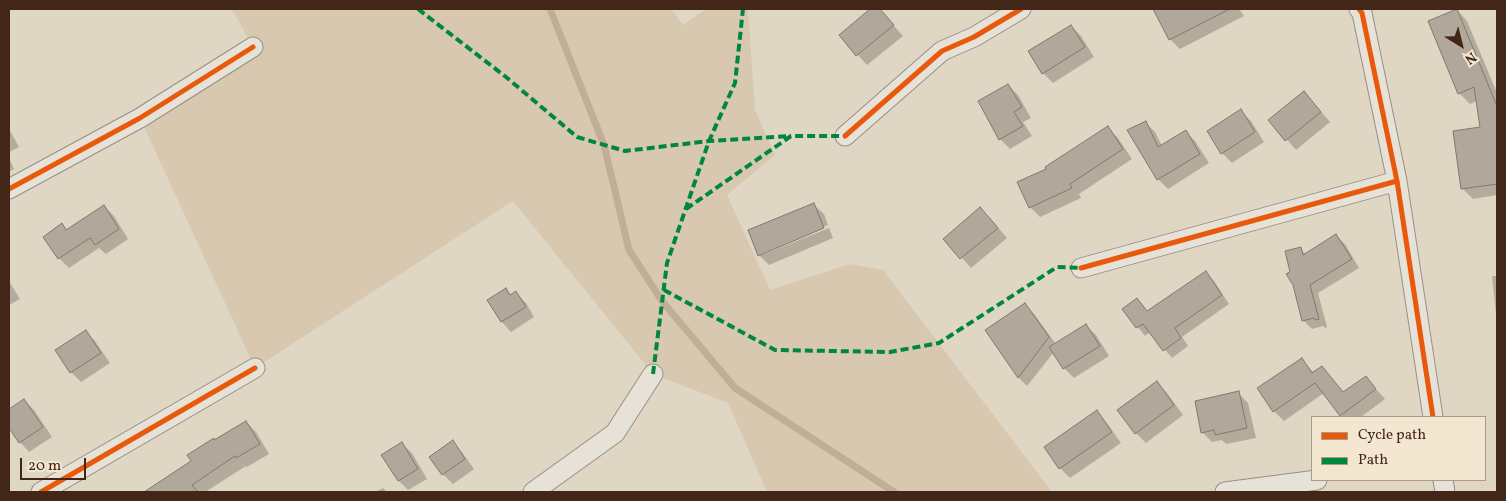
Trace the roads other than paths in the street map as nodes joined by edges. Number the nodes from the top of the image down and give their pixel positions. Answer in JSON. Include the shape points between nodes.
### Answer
{"nodes":[{"id":1,"x":1021,"y":9,"type":"edge"},
{"id":2,"x":1364,"y":10,"type":"edge"},
{"id":3,"x":253,"y":47,"type":"dead end"},
{"id":4,"x":844,"y":136,"type":"dead end"},
{"id":5,"x":1397,"y":181,"type":"junction"},
{"id":6,"x":9,"y":189,"type":"edge"},
{"id":7,"x":1081,"y":268,"type":"dead end"},
{"id":8,"x":255,"y":368,"type":"dead end"},
{"id":9,"x":653,"y":374,"type":"dead end"},
{"id":10,"x":1433,"y":416,"type":"edge"},
{"id":11,"x":1311,"y":481,"type":"edge"},
{"id":12,"x":41,"y":492,"type":"edge"},
{"id":13,"x":533,"y":492,"type":"edge"},
{"id":14,"x":1225,"y":492,"type":"edge"}],
"edges":[{"from":1,"to":4,"type":"street","via":[[974,37],[942,51]]},
{"from":2,"to":5,"type":"street"},
{"from":3,"to":6,"type":"street","via":[[140,118]]},
{"from":5,"to":7,"type":"street"},
{"from":5,"to":10,"type":"street"},
{"from":8,"to":12,"type":"street"},
{"from":9,"to":13,"type":"street","via":[[615,433]]},
{"from":11,"to":14,"type":"street"}]}
